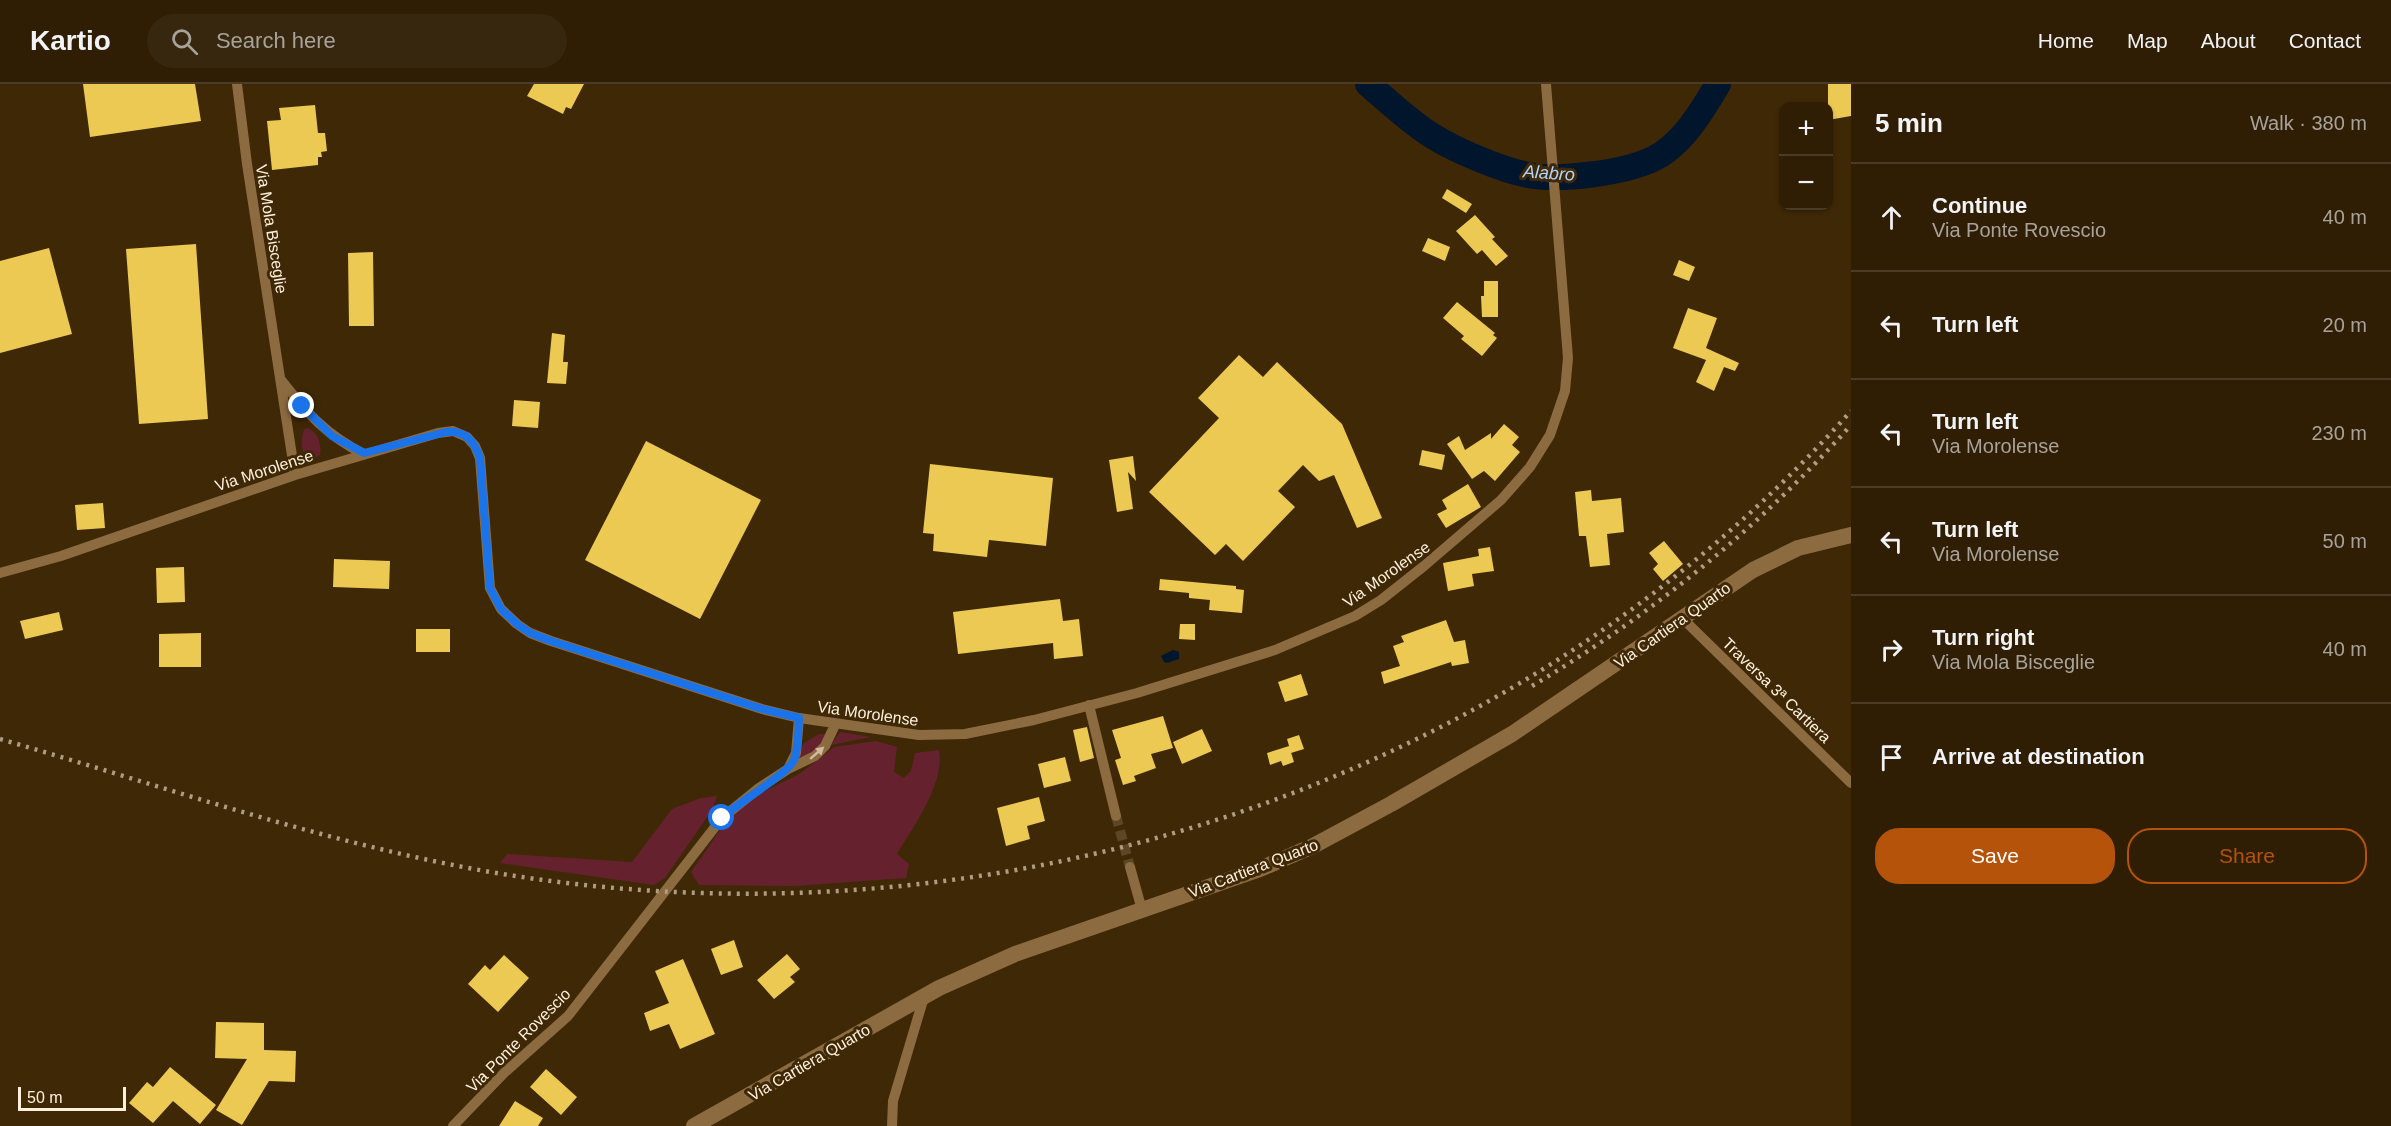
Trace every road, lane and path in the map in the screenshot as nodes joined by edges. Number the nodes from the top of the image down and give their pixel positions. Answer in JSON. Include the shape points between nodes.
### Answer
{"nodes":[{"id":1,"x":237,"y":84,"type":"edge"},
{"id":2,"x":1546,"y":84,"type":"edge"},
{"id":3,"x":280,"y":378,"type":"junction"},
{"id":4,"x":364,"y":453,"type":"junction"},
{"id":5,"x":295,"y":475,"type":"junction"},
{"id":6,"x":1851,"y":536,"type":"edge"},
{"id":7,"x":0,"y":573,"type":"edge"},
{"id":8,"x":1682,"y":618,"type":"junction"},
{"id":9,"x":1089,"y":705,"type":"junction"},
{"id":10,"x":799,"y":718,"type":"junction"},
{"id":11,"x":835,"y":725,"type":"junction"},
{"id":12,"x":788,"y":769,"type":"junction"},
{"id":13,"x":1851,"y":783,"type":"edge"},
{"id":14,"x":1116,"y":816,"type":"tunnel mouth"},
{"id":15,"x":1130,"y":867,"type":"tunnel mouth"},
{"id":16,"x":1142,"y":910,"type":"junction"},
{"id":17,"x":924,"y":997,"type":"junction"},
{"id":18,"x":453,"y":1126,"type":"edge"},
{"id":19,"x":694,"y":1126,"type":"edge"},
{"id":20,"x":892,"y":1126,"type":"edge"}],
"edges":[{"from":1,"to":3,"type":"street","name":"Via Mola Bisceglie"},
{"from":2,"to":9,"type":"street","name":"Via Morolense","via":[[1567,339],[1566,384],[1558,416],[1530,468],[1473,526],[1381,600],[1344,621],[1265,654]]},
{"from":3,"to":4,"type":"street","via":[[319,425]]},
{"from":3,"to":5,"type":"street","name":"Via Mola Bisceglie"},
{"from":4,"to":5,"type":"street","name":"Via Morolense"},
{"from":4,"to":10,"type":"street","name":"Via Morolense","via":[[446,432],[467,437],[480,458],[490,588],[501,609],[530,633]]},
{"from":5,"to":7,"type":"street","name":"Via Morolense","via":[[61,556]]},
{"from":6,"to":8,"type":"street","name":"Via Cartiera Quarto","via":[[1812,544],[1773,559]]},
{"from":8,"to":13,"type":"street","name":"Traversa 3ª Cartiera"},
{"from":8,"to":16,"type":"street","name":"Via Cartiera Quarto","via":[[1512,734],[1368,817],[1281,861]]},
{"from":9,"to":11,"type":"street","name":"Via Morolense","via":[[957,735],[919,735]]},
{"from":9,"to":14,"type":"street"},
{"from":10,"to":11,"type":"street","name":"Via Morolense"},
{"from":10,"to":12,"type":"street","via":[[796,753]]},
{"from":12,"to":11,"type":"street","one_way":true,"via":[[822,749]]},
{"from":12,"to":18,"type":"street","name":"Via Ponte Rovescio","via":[[727,812],[568,1016]]},
{"from":15,"to":16,"type":"street"},
{"from":16,"to":17,"type":"street","name":"Via Cartiera Quarto","via":[[999,960]]},
{"from":17,"to":19,"type":"street","name":"Via Cartiera Quarto"},
{"from":17,"to":20,"type":"street","via":[[893,1101]]}]}
